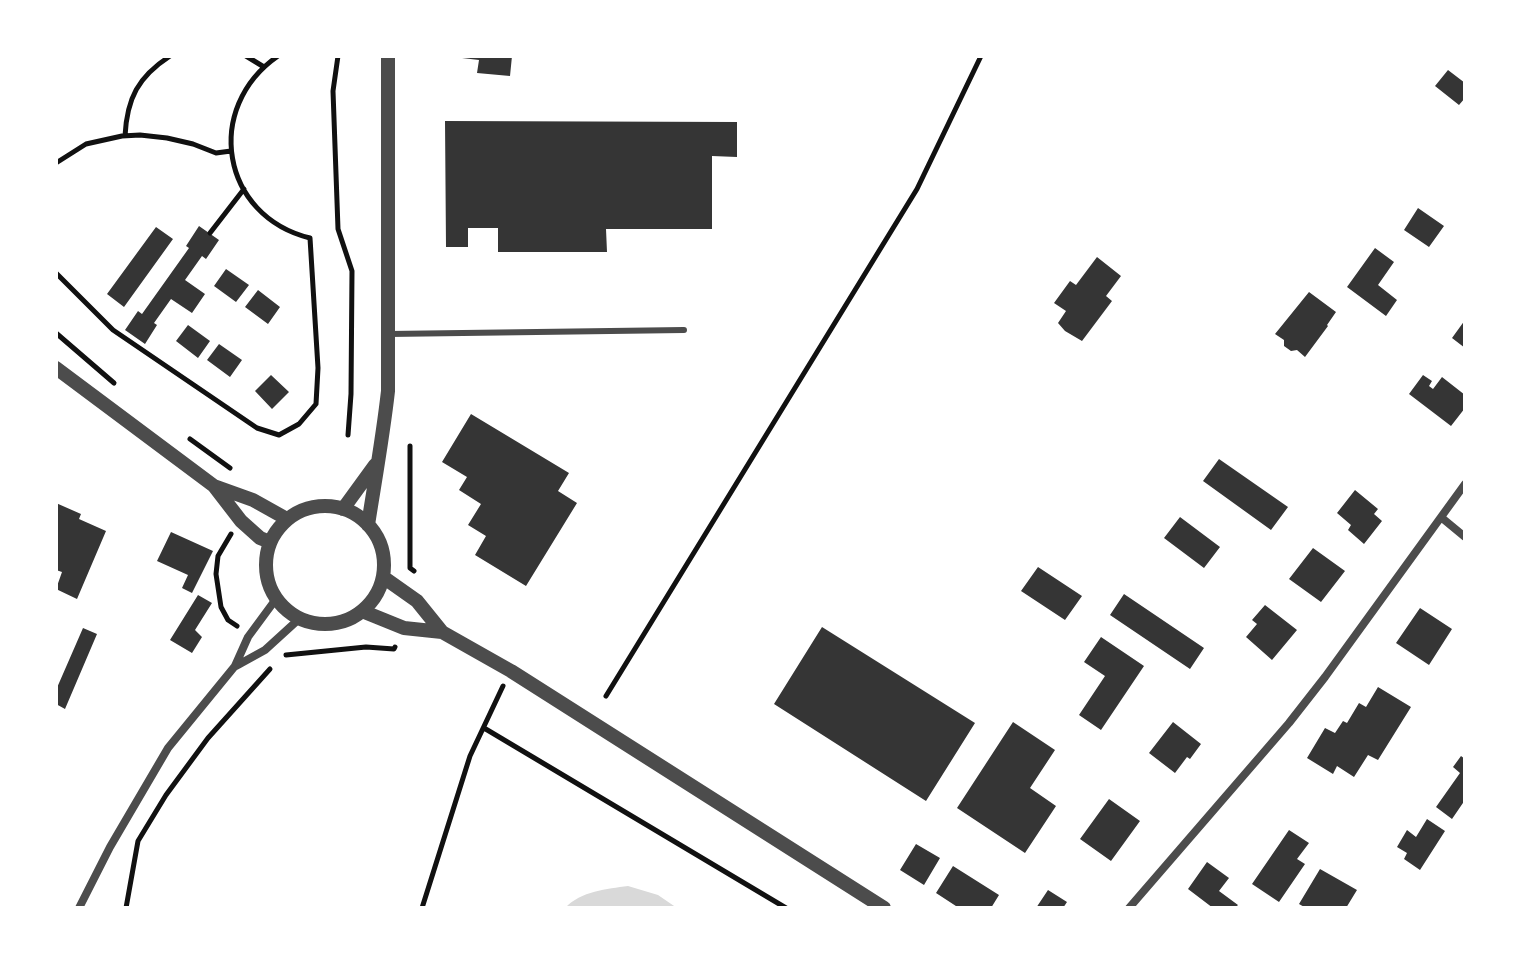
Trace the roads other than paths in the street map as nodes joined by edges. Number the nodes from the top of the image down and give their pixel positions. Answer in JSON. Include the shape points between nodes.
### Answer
{"nodes":[{"id":1,"x":388,"y":56,"type":"edge"},
{"id":2,"x":684,"y":330,"type":"dead end"},
{"id":3,"x":389,"y":334,"type":"junction"},
{"id":4,"x":56,"y":368,"type":"edge"},
{"id":5,"x":377,"y":461,"type":"junction"},
{"id":6,"x":1465,"y":484,"type":"edge"},
{"id":7,"x":214,"y":486,"type":"junction"},
{"id":8,"x":343,"y":509,"type":"junction"},
{"id":9,"x":1442,"y":518,"type":"junction"},
{"id":10,"x":287,"y":519,"type":"junction"},
{"id":11,"x":368,"y":525,"type":"junction"},
{"id":12,"x":1465,"y":537,"type":"edge"},
{"id":13,"x":270,"y":542,"type":"junction"},
{"id":14,"x":383,"y":577,"type":"junction"},
{"id":15,"x":276,"y":599,"type":"junction"},
{"id":16,"x":362,"y":611,"type":"junction"},
{"id":17,"x":299,"y":619,"type":"junction"},
{"id":18,"x":442,"y":632,"type":"junction"},
{"id":19,"x":235,"y":666,"type":"junction"},
{"id":20,"x":79,"y":908,"type":"edge"},
{"id":21,"x":884,"y":908,"type":"edge"},
{"id":22,"x":1129,"y":908,"type":"edge"}],
"edges":[{"from":1,"to":3,"type":"street"},
{"from":2,"to":3,"type":"lane"},
{"from":3,"to":5,"type":"street","via":[[388,391]]},
{"from":4,"to":7,"type":"street"},
{"from":5,"to":8,"type":"street"},
{"from":5,"to":11,"type":"street"},
{"from":6,"to":9,"type":"street"},
{"from":7,"to":10,"type":"street"},
{"from":7,"to":13,"type":"street","via":[[241,521]]},
{"from":8,"to":10,"type":"street","via":[[314,507]]},
{"from":8,"to":11,"type":"street"},
{"from":9,"to":12,"type":"street"},
{"from":9,"to":22,"type":"street","via":[[1289,723]]},
{"from":10,"to":13,"type":"street"},
{"from":11,"to":14,"type":"street","via":[[384,559]]},
{"from":13,"to":15,"type":"street","via":[[266,562]]},
{"from":14,"to":16,"type":"street"},
{"from":14,"to":18,"type":"street","via":[[417,601]]},
{"from":15,"to":17,"type":"street"},
{"from":15,"to":19,"type":"street","via":[[248,637]]},
{"from":16,"to":17,"type":"street","via":[[331,624]]},
{"from":16,"to":18,"type":"street","via":[[404,628]]},
{"from":17,"to":19,"type":"street","via":[[265,650]]},
{"from":18,"to":21,"type":"street"},
{"from":19,"to":20,"type":"street","via":[[168,748]]}]}
